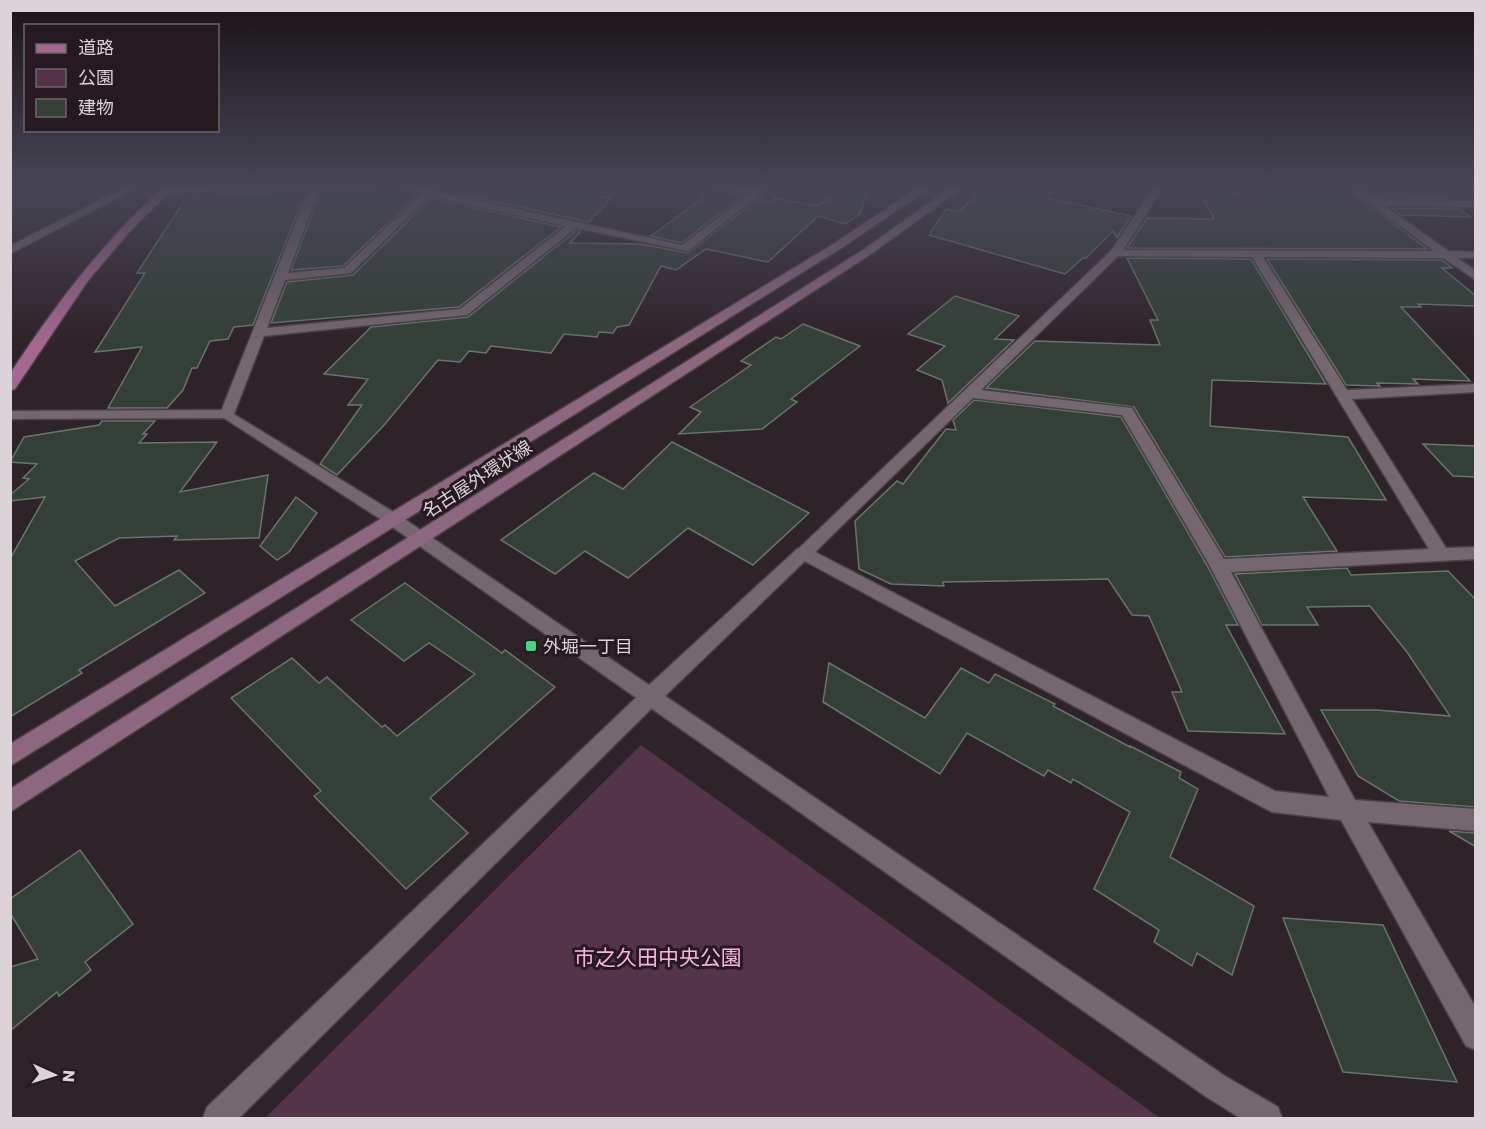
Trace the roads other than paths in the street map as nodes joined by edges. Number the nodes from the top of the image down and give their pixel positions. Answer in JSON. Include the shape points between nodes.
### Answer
{"nodes":[{"id":1,"x":35,"y":238,"type":"edge"},
{"id":2,"x":120,"y":238,"type":"edge"},
{"id":3,"x":295,"y":238,"type":"edge"},
{"id":4,"x":382,"y":238,"type":"edge"},
{"id":5,"x":558,"y":238,"type":"edge"},
{"id":6,"x":632,"y":238,"type":"edge"},
{"id":7,"x":699,"y":238,"type":"edge"},
{"id":8,"x":849,"y":238,"type":"edge"},
{"id":9,"x":887,"y":238,"type":"edge"},
{"id":10,"x":1125,"y":238,"type":"edge"},
{"id":11,"x":1422,"y":238,"type":"edge"},
{"id":12,"x":10,"y":251,"type":"edge"},
{"id":13,"x":1115,"y":253,"type":"junction"},
{"id":14,"x":1256,"y":255,"type":"junction"},
{"id":15,"x":1445,"y":255,"type":"junction"},
{"id":16,"x":1476,"y":255,"type":"edge"},
{"id":17,"x":280,"y":277,"type":"junction"},
{"id":18,"x":1476,"y":277,"type":"edge"},
{"id":19,"x":260,"y":333,"type":"junction"},
{"id":20,"x":10,"y":386,"type":"edge"},
{"id":21,"x":1476,"y":388,"type":"edge"},
{"id":22,"x":968,"y":393,"type":"junction"},
{"id":23,"x":1342,"y":395,"type":"junction"},
{"id":24,"x":227,"y":414,"type":"junction"},
{"id":25,"x":10,"y":416,"type":"edge"},
{"id":26,"x":394,"y":520,"type":"junction"},
{"id":27,"x":419,"y":539,"type":"junction"},
{"id":28,"x":803,"y":553,"type":"junction"},
{"id":29,"x":1476,"y":553,"type":"edge"},
{"id":30,"x":1441,"y":554,"type":"junction"},
{"id":31,"x":1219,"y":566,"type":"junction"},
{"id":32,"x":650,"y":696,"type":"junction"},
{"id":33,"x":10,"y":756,"type":"edge"},
{"id":34,"x":10,"y":801,"type":"edge"},
{"id":35,"x":1348,"y":810,"type":"junction"},
{"id":36,"x":1476,"y":820,"type":"edge"},
{"id":37,"x":1476,"y":1036,"type":"edge"},
{"id":38,"x":218,"y":1119,"type":"edge"},
{"id":39,"x":1267,"y":1119,"type":"edge"}],
"edges":[{"from":1,"to":12,"type":"street"},
{"from":2,"to":20,"type":"main road","via":[[49,323]]},
{"from":3,"to":17,"type":"street"},
{"from":4,"to":17,"type":"street","via":[[347,271]]},
{"from":5,"to":19,"type":"street","via":[[463,312]]},
{"from":6,"to":7,"type":"street","via":[[684,249]]},
{"from":8,"to":26,"type":"main road","name":"名古屋外環状線"},
{"from":9,"to":27,"type":"main road","name":"名古屋外環状線"},
{"from":10,"to":13,"type":"street"},
{"from":11,"to":15,"type":"street"},
{"from":13,"to":14,"type":"street"},
{"from":13,"to":22,"type":"street"},
{"from":14,"to":15,"type":"street"},
{"from":14,"to":23,"type":"street"},
{"from":15,"to":16,"type":"street"},
{"from":15,"to":18,"type":"street"},
{"from":17,"to":19,"type":"street"},
{"from":19,"to":24,"type":"street"},
{"from":21,"to":23,"type":"street"},
{"from":22,"to":28,"type":"street"},
{"from":22,"to":31,"type":"street","via":[[1127,411]]},
{"from":23,"to":30,"type":"street"},
{"from":24,"to":25,"type":"street"},
{"from":24,"to":26,"type":"street"},
{"from":26,"to":27,"type":"street"},
{"from":26,"to":33,"type":"main road","name":"名古屋外環状線"},
{"from":27,"to":32,"type":"street"},
{"from":27,"to":34,"type":"main road","name":"名古屋外環状線"},
{"from":28,"to":32,"type":"street"},
{"from":28,"to":35,"type":"street","via":[[1272,801]]},
{"from":29,"to":30,"type":"street"},
{"from":30,"to":31,"type":"street"},
{"from":31,"to":35,"type":"street"},
{"from":32,"to":38,"type":"street"},
{"from":32,"to":39,"type":"street"},
{"from":35,"to":36,"type":"street"},
{"from":35,"to":37,"type":"street"}]}
